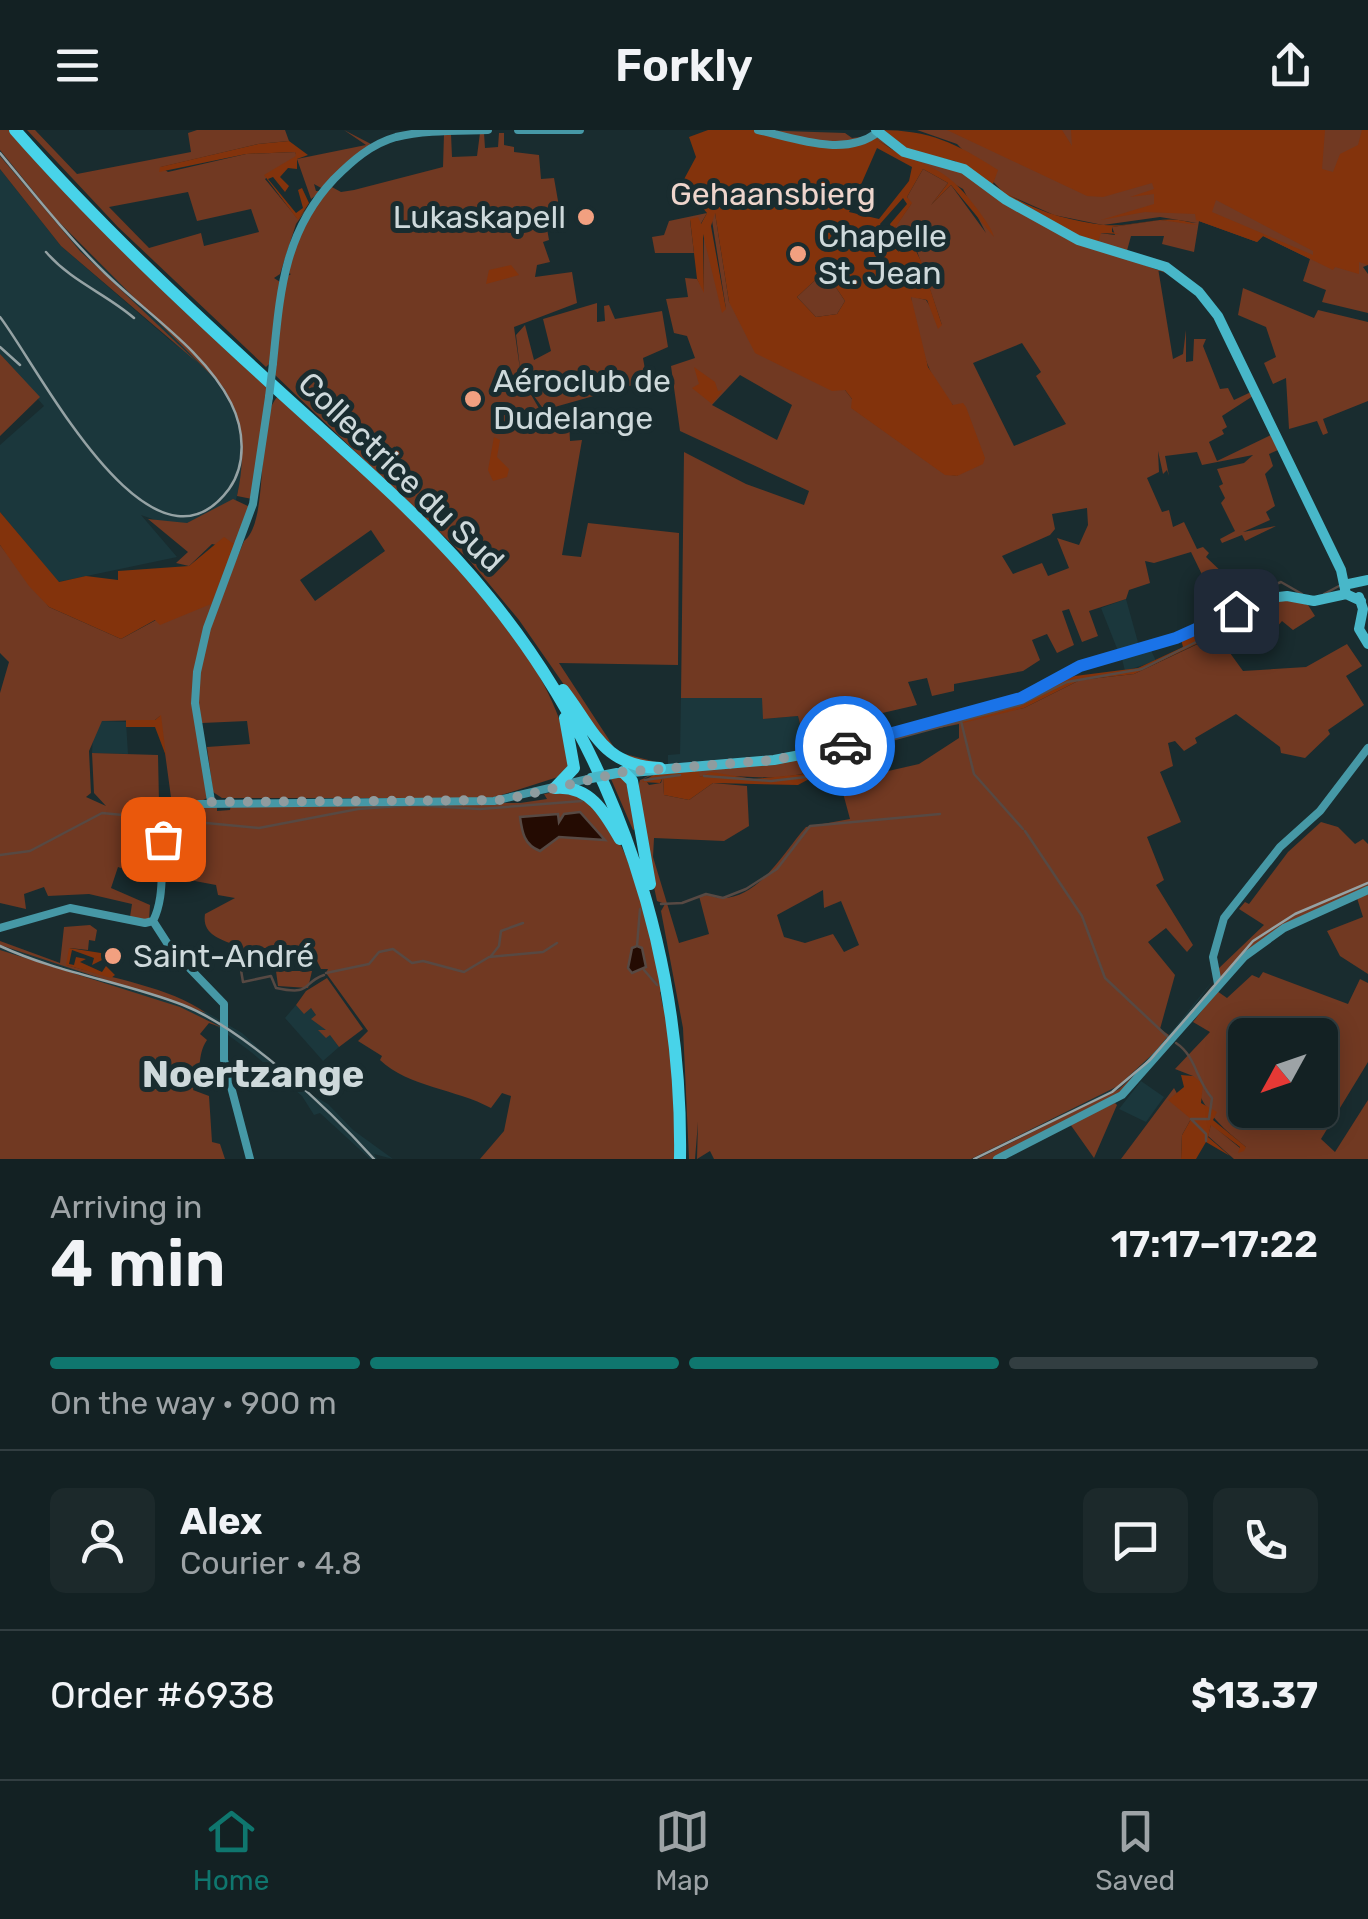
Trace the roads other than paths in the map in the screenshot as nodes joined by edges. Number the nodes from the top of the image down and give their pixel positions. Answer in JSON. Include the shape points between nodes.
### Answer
{"nodes":[{"id":1,"x":15,"y":130,"type":"edge"},
{"id":2,"x":23,"y":130,"type":"edge"},
{"id":3,"x":488,"y":130,"type":"edge"},
{"id":4,"x":518,"y":130,"type":"edge"},
{"id":5,"x":758,"y":130,"type":"edge"},
{"id":6,"x":576,"y":131,"type":"edge"},
{"id":7,"x":877,"y":131,"type":"edge"},
{"id":8,"x":1354,"y":588,"type":"edge"},
{"id":9,"x":1368,"y":644,"type":"edge"},
{"id":10,"x":554,"y":684,"type":"junction"},
{"id":11,"x":1368,"y":748,"type":"edge"},
{"id":12,"x":574,"y":768,"type":"junction"},
{"id":13,"x":660,"y":768,"type":"junction"},
{"id":14,"x":620,"y":770,"type":"junction"},
{"id":15,"x":588,"y":784,"type":"junction"},
{"id":16,"x":633,"y":786,"type":"junction"},
{"id":17,"x":554,"y":788,"type":"junction"},
{"id":18,"x":211,"y":802,"type":"junction"},
{"id":19,"x":647,"y":890,"type":"junction"},
{"id":20,"x":1368,"y":890,"type":"edge"},
{"id":21,"x":152,"y":921,"type":"junction"},
{"id":22,"x":0,"y":928,"type":"edge"},
{"id":23,"x":1218,"y":984,"type":"junction"},
{"id":24,"x":250,"y":1159,"type":"edge"},
{"id":25,"x":683,"y":1159,"type":"edge"},
{"id":26,"x":997,"y":1159,"type":"edge"}],
"edges":[{"from":1,"to":10,"type":"highway","name":"Collectrice du Sud","via":[[152,274],[420,520],[489,596]]},
{"from":2,"to":10,"type":"highway","name":"Collectrice du Sud","via":[[155,268],[423,516],[499,600]]},
{"from":3,"to":18,"type":"main road","bridge":true,"via":[[416,133],[383,142],[351,162],[314,202],[284,265],[253,504],[197,672],[195,703]]},
{"from":4,"to":6,"type":"main road"},
{"from":5,"to":7,"type":"main road","via":[[824,144],[860,142]]},
{"from":7,"to":8,"type":"main road","via":[[904,152],[954,164],[1078,240],[1157,263],[1190,282],[1218,316]]},
{"from":8,"to":9,"type":"main road","via":[[1359,629]]},
{"from":8,"to":13,"type":"main road","via":[[1314,602],[1262,599],[1191,632],[1080,666],[1021,698],[832,749]]},
{"from":10,"to":12,"type":"highway"},
{"from":10,"to":14,"type":"highway"},
{"from":10,"to":19,"type":"highway","name":"Collectrice du Sud"},
{"from":11,"to":23,"type":"main road","via":[[1224,918],[1212,957]]},
{"from":12,"to":15,"type":"highway"},
{"from":12,"to":17,"type":"highway"},
{"from":13,"to":14,"type":"highway"},
{"from":13,"to":16,"type":"highway"},
{"from":14,"to":15,"type":"main road","bridge":true},
{"from":14,"to":16,"type":"highway"},
{"from":15,"to":17,"type":"highway"},
{"from":15,"to":19,"type":"highway"},
{"from":16,"to":19,"type":"highway"},
{"from":17,"to":18,"type":"main road","via":[[504,800]]},
{"from":18,"to":21,"type":"main road","via":[[174,821]]},
{"from":19,"to":25,"type":"highway","name":"Collectrice du Sud","via":[[672,1017]]},
{"from":20,"to":23,"type":"main road","via":[[1284,928]]},
{"from":21,"to":22,"type":"main road","via":[[70,908]]},
{"from":21,"to":24,"type":"main road","via":[[226,1010],[224,1060]]},
{"from":23,"to":26,"type":"main road","via":[[1128,1090]]}]}
